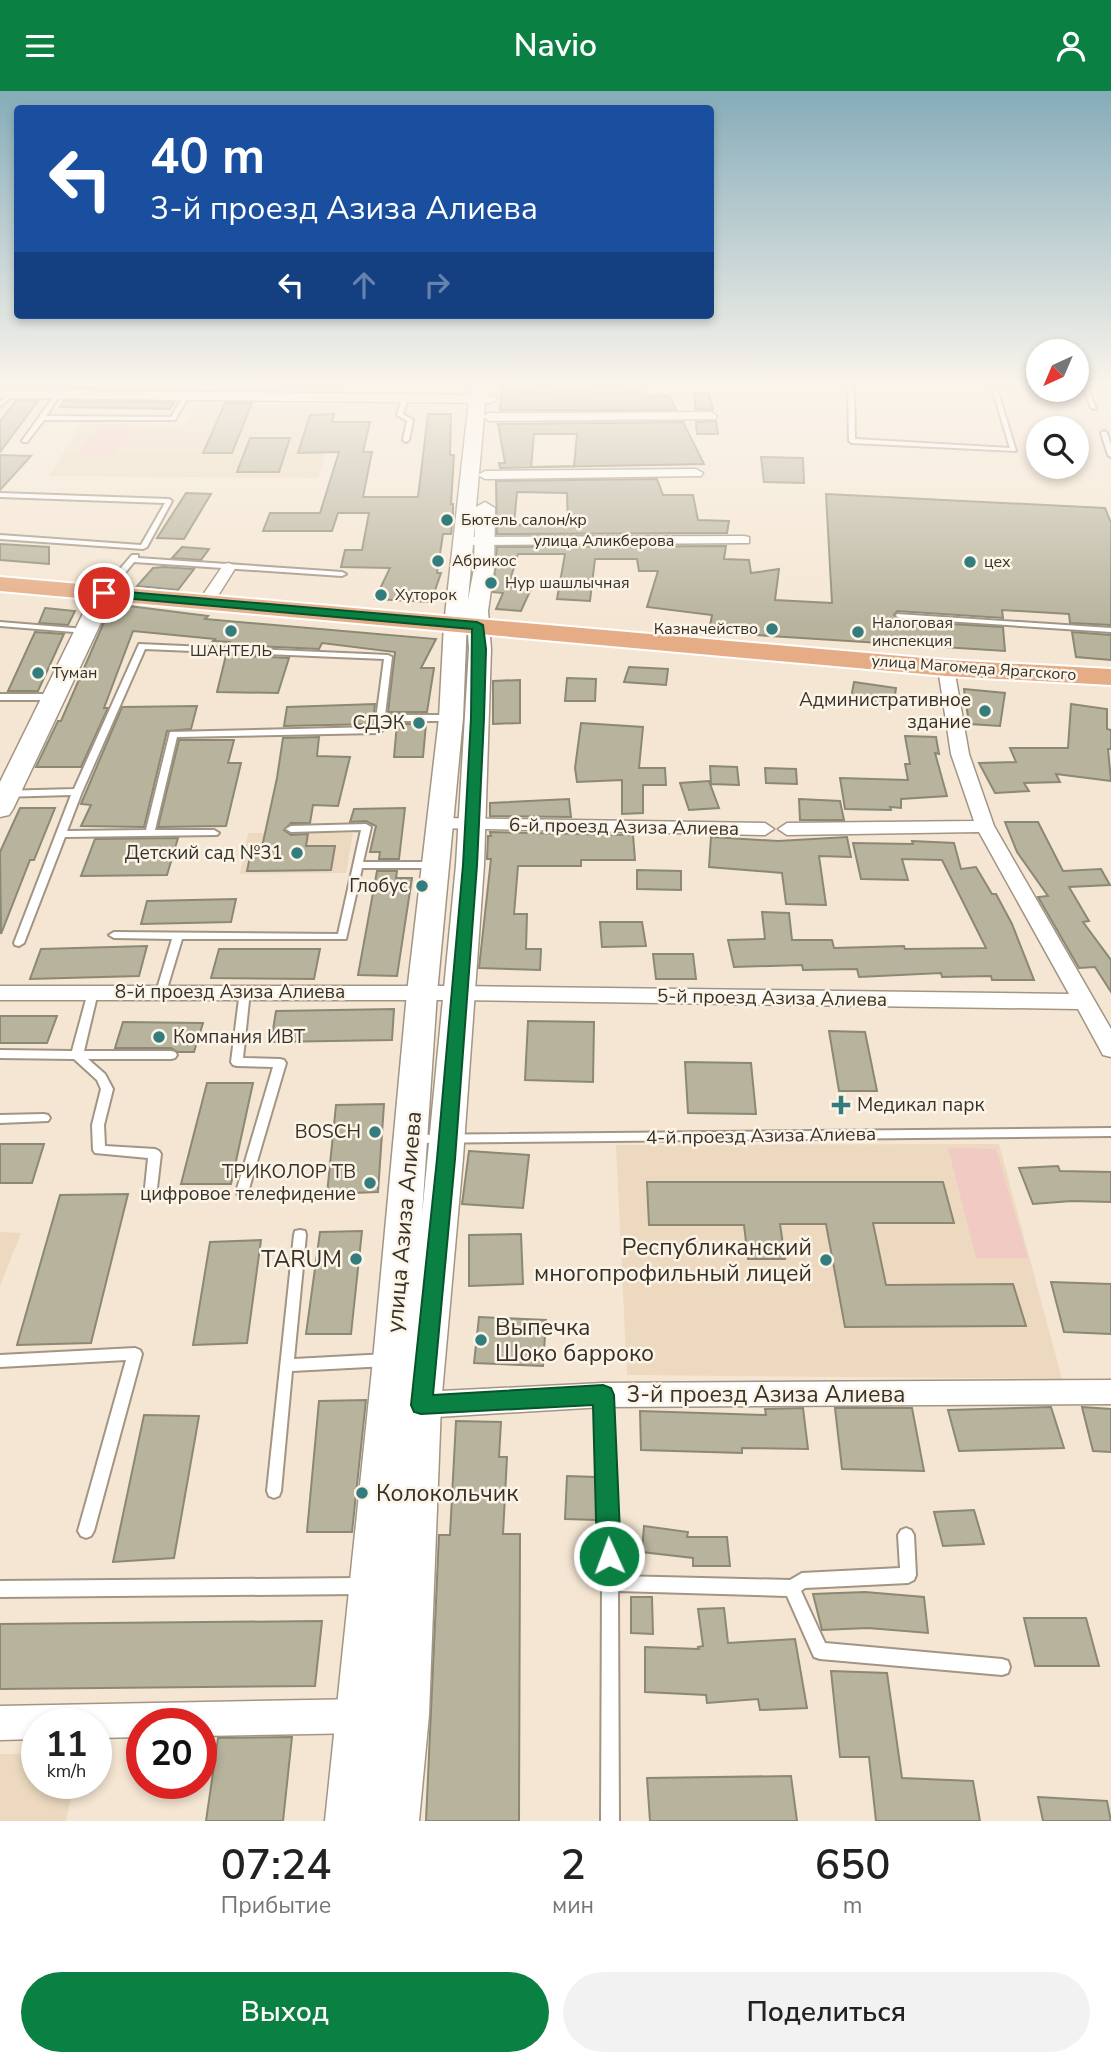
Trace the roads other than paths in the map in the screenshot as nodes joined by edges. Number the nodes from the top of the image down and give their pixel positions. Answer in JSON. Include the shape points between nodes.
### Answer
{"nodes":[{"id":1,"x":480,"y":463,"type":"edge"},
{"id":2,"x":485,"y":463,"type":"edge"},
{"id":3,"x":696,"y":473,"type":"dead end"},
{"id":4,"x":485,"y":475,"type":"junction"},
{"id":5,"x":0,"y":495,"type":"edge"},
{"id":6,"x":0,"y":537,"type":"edge"},
{"id":7,"x":744,"y":540,"type":"dead end"},
{"id":8,"x":474,"y":541,"type":"junction"},
{"id":9,"x":144,"y":547,"type":"junction"},
{"id":10,"x":132,"y":560,"type":"junction"},
{"id":11,"x":229,"y":567,"type":"junction"},
{"id":12,"x":342,"y":574,"type":"dead end"},
{"id":13,"x":0,"y":584,"type":"edge"},
{"id":14,"x":104,"y":593,"type":"junction"},
{"id":15,"x":206,"y":602,"type":"junction"},
{"id":16,"x":900,"y":616,"type":"dead end"},
{"id":17,"x":0,"y":624,"type":"edge"},
{"id":18,"x":466,"y":625,"type":"junction"},
{"id":19,"x":1111,"y":630,"type":"edge"},
{"id":20,"x":86,"y":631,"type":"junction"},
{"id":21,"x":946,"y":668,"type":"junction"},
{"id":22,"x":1111,"y":677,"type":"edge"},
{"id":23,"x":0,"y":697,"type":"edge"},
{"id":24,"x":54,"y":697,"type":"junction"},
{"id":25,"x":380,"y":718,"type":"junction"},
{"id":26,"x":464,"y":718,"type":"junction"},
{"id":27,"x":77,"y":792,"type":"junction"},
{"id":28,"x":2,"y":799,"type":"edge"},
{"id":29,"x":456,"y":825,"type":"junction"},
{"id":30,"x":985,"y":826,"type":"junction"},
{"id":31,"x":291,"y":829,"type":"dead end"},
{"id":32,"x":765,"y":829,"type":"dead end"},
{"id":33,"x":787,"y":829,"type":"dead end"},
{"id":34,"x":214,"y":833,"type":"dead end"},
{"id":35,"x":61,"y":834,"type":"junction"},
{"id":36,"x":150,"y":834,"type":"junction"},
{"id":37,"x":358,"y":865,"type":"junction"},
{"id":38,"x":453,"y":865,"type":"junction"},
{"id":39,"x":114,"y":935,"type":"dead end"},
{"id":40,"x":178,"y":936,"type":"junction"},
{"id":41,"x":19,"y":943,"type":"dead end"},
{"id":42,"x":245,"y":991,"type":"junction"},
{"id":43,"x":93,"y":992,"type":"junction"},
{"id":44,"x":161,"y":992,"type":"junction"},
{"id":45,"x":0,"y":993,"type":"edge"},
{"id":46,"x":422,"y":993,"type":"junction"},
{"id":47,"x":459,"y":993,"type":"junction"},
{"id":48,"x":1086,"y":1002,"type":"junction"},
{"id":49,"x":1111,"y":1049,"type":"edge"},
{"id":50,"x":0,"y":1054,"type":"edge"},
{"id":51,"x":77,"y":1055,"type":"junction"},
{"id":52,"x":171,"y":1055,"type":"dead end"},
{"id":53,"x":44,"y":1118,"type":"dead end"},
{"id":54,"x":0,"y":1119,"type":"edge"},
{"id":55,"x":1111,"y":1132,"type":"edge"},
{"id":56,"x":411,"y":1139,"type":"junction"},
{"id":57,"x":447,"y":1139,"type":"junction"},
{"id":58,"x":151,"y":1188,"type":"dead end"},
{"id":59,"x":242,"y":1192,"type":"dead end"},
{"id":60,"x":300,"y":1235,"type":"dead end"},
{"id":61,"x":393,"y":1360,"type":"junction"},
{"id":62,"x":0,"y":1361,"type":"edge"},
{"id":63,"x":286,"y":1365,"type":"junction"},
{"id":64,"x":1111,"y":1392,"type":"edge"},
{"id":65,"x":603,"y":1395,"type":"junction"},
{"id":66,"x":421,"y":1405,"type":"junction"},
{"id":67,"x":274,"y":1491,"type":"dead end"},
{"id":68,"x":86,"y":1531,"type":"dead end"},
{"id":69,"x":906,"y":1535,"type":"dead end"},
{"id":70,"x":610,"y":1583,"type":"junction"},
{"id":71,"x":371,"y":1586,"type":"junction"},
{"id":72,"x":792,"y":1588,"type":"junction"},
{"id":73,"x":0,"y":1589,"type":"edge"},
{"id":74,"x":1002,"y":1667,"type":"dead end"},
{"id":75,"x":382,"y":1716,"type":"junction"},
{"id":76,"x":0,"y":1723,"type":"edge"},
{"id":77,"x":350,"y":1821,"type":"edge"},
{"id":78,"x":394,"y":1821,"type":"edge"},
{"id":79,"x":610,"y":1821,"type":"edge"}],
"edges":[{"from":1,"to":8,"type":"main road"},
{"from":2,"to":4,"type":"main road"},
{"from":3,"to":4,"type":"street"},
{"from":4,"to":8,"type":"main road"},
{"from":5,"to":9,"type":"lane","via":[[169,501]]},
{"from":6,"to":9,"type":"lane"},
{"from":7,"to":8,"type":"street","name":"улица Аликберова"},
{"from":8,"to":18,"type":"main road","name":"улица Азиза Алиева","via":[[484,569],[477,611]]},
{"from":9,"to":10,"type":"lane"},
{"from":10,"to":11,"type":"lane"},
{"from":10,"to":14,"type":"lane"},
{"from":11,"to":12,"type":"lane"},
{"from":11,"to":15,"type":"street"},
{"from":13,"to":14,"type":"main road","name":"улица Магомеда Ярагского"},
{"from":14,"to":15,"type":"main road","name":"улица Магомеда Ярагского"},
{"from":14,"to":20,"type":"main road"},
{"from":15,"to":18,"type":"main road","name":"улица Магомеда Ярагского"},
{"from":16,"to":19,"type":"lane"},
{"from":17,"to":20,"type":"lane"},
{"from":18,"to":21,"type":"main road","name":"улица Магомеда Ярагского"},
{"from":18,"to":26,"type":"main road","name":"улица Азиза Алиева"},
{"from":20,"to":24,"type":"main road"},
{"from":21,"to":22,"type":"main road","name":"улица Магомеда Ярагского"},
{"from":21,"to":30,"type":"street","via":[[960,754]]},
{"from":23,"to":24,"type":"lane"},
{"from":24,"to":28,"type":"main road"},
{"from":25,"to":26,"type":"lane"},
{"from":25,"to":27,"type":"lane","via":[[388,657],[142,646]]},
{"from":25,"to":36,"type":"lane","via":[[379,730],[173,734]]},
{"from":26,"to":29,"type":"main road","name":"улица Азиза Алиева"},
{"from":27,"to":28,"type":"lane"},
{"from":27,"to":35,"type":"lane"},
{"from":29,"to":32,"type":"street","name":"6-й проезд Азиза Алиева"},
{"from":29,"to":38,"type":"main road","name":"улица Азиза Алиева"},
{"from":30,"to":33,"type":"street"},
{"from":30,"to":48,"type":"street"},
{"from":31,"to":37,"type":"lane","via":[[366,827]]},
{"from":34,"to":36,"type":"lane"},
{"from":35,"to":36,"type":"lane"},
{"from":35,"to":41,"type":"lane"},
{"from":37,"to":38,"type":"lane"},
{"from":37,"to":40,"type":"lane","via":[[342,937]]},
{"from":38,"to":46,"type":"main road","name":"улица Азиза Алиева"},
{"from":38,"to":47,"type":"main road","name":"улица Азиза Алиева"},
{"from":39,"to":40,"type":"lane"},
{"from":40,"to":44,"type":"lane"},
{"from":42,"to":44,"type":"street","name":"8-й проезд Азиза Алиева"},
{"from":42,"to":46,"type":"street","name":"8-й проезд Азиза Алиева"},
{"from":42,"to":59,"type":"lane","via":[[237,1062],[279,1063]]},
{"from":43,"to":44,"type":"street","name":"8-й проезд Азиза Алиева"},
{"from":43,"to":45,"type":"street","name":"8-й проезд Азиза Алиева"},
{"from":43,"to":51,"type":"lane"},
{"from":46,"to":47,"type":"street","name":"8-й проезд Азиза Алиева"},
{"from":46,"to":56,"type":"main road","name":"улица Азиза Алиева"},
{"from":47,"to":48,"type":"street","name":"5-й проезд Азиза Алиева"},
{"from":47,"to":57,"type":"main road","name":"улица Азиза Алиева"},
{"from":48,"to":49,"type":"street"},
{"from":50,"to":51,"type":"lane"},
{"from":51,"to":52,"type":"lane"},
{"from":51,"to":58,"type":"lane","via":[[107,1089],[98,1125],[99,1150],[155,1154]]},
{"from":53,"to":54,"type":"lane"},
{"from":55,"to":57,"type":"lane","name":"4-й проезд Азиза Алиева"},
{"from":56,"to":57,"type":"lane","name":"4-й проезд Азиза Алиева"},
{"from":56,"to":61,"type":"main road","name":"улица Азиза Алиева"},
{"from":57,"to":66,"type":"main road","name":"улица Азиза Алиева"},
{"from":60,"to":63,"type":"lane"},
{"from":61,"to":63,"type":"lane"},
{"from":61,"to":71,"type":"main road","name":"улица Азиза Алиева"},
{"from":62,"to":68,"type":"lane","via":[[135,1354]]},
{"from":63,"to":67,"type":"lane"},
{"from":64,"to":65,"type":"street","name":"3-й проезд Азиза Алиева"},
{"from":65,"to":66,"type":"street","name":"3-й проезд Азиза Алиева"},
{"from":65,"to":70,"type":"lane"},
{"from":66,"to":75,"type":"main road","name":"улица Азиза Алиева"},
{"from":69,"to":72,"type":"lane","via":[[908,1575],[802,1581]]},
{"from":70,"to":72,"type":"lane"},
{"from":70,"to":79,"type":"lane"},
{"from":71,"to":73,"type":"lane"},
{"from":71,"to":75,"type":"main road","name":"улица Азиза Алиева"},
{"from":72,"to":74,"type":"lane","via":[[820,1651]]},
{"from":75,"to":76,"type":"street"},
{"from":75,"to":77,"type":"main road","name":"улица Азиза Алиева"},
{"from":75,"to":78,"type":"main road","name":"улица Азиза Алиева"}]}
